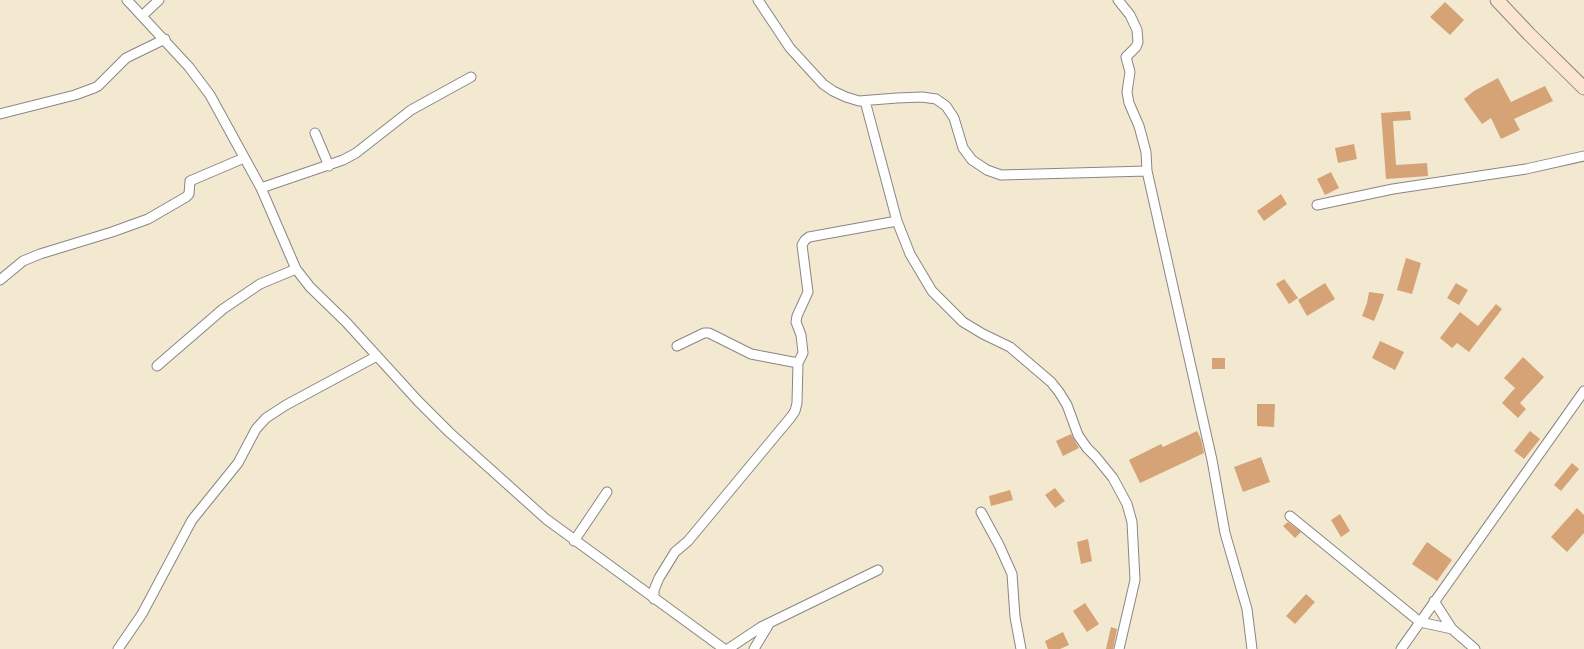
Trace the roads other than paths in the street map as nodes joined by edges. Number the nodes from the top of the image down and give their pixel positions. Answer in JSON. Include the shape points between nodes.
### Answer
{"nodes":[{"id":1,"x":127,"y":0,"type":"edge"},
{"id":2,"x":159,"y":0,"type":"edge"},
{"id":3,"x":758,"y":0,"type":"edge"},
{"id":4,"x":1118,"y":0,"type":"edge"},
{"id":5,"x":1497,"y":0,"type":"edge"},
{"id":6,"x":142,"y":16,"type":"junction"},
{"id":7,"x":165,"y":39,"type":"junction"},
{"id":8,"x":471,"y":77,"type":"dead end"},
{"id":9,"x":1584,"y":88,"type":"edge"},
{"id":10,"x":865,"y":101,"type":"junction"},
{"id":11,"x":0,"y":114,"type":"edge"},
{"id":12,"x":315,"y":133,"type":"dead end"},
{"id":13,"x":1584,"y":156,"type":"edge"},
{"id":14,"x":244,"y":158,"type":"junction"},
{"id":15,"x":329,"y":166,"type":"junction"},
{"id":16,"x":1147,"y":171,"type":"junction"},
{"id":17,"x":261,"y":188,"type":"junction"},
{"id":18,"x":1317,"y":205,"type":"dead end"},
{"id":19,"x":897,"y":221,"type":"junction"},
{"id":20,"x":296,"y":269,"type":"junction"},
{"id":21,"x":0,"y":280,"type":"edge"},
{"id":22,"x":677,"y":346,"type":"dead end"},
{"id":23,"x":377,"y":356,"type":"junction"},
{"id":24,"x":798,"y":363,"type":"junction"},
{"id":25,"x":156,"y":366,"type":"dead end"},
{"id":26,"x":1584,"y":391,"type":"edge"},
{"id":27,"x":607,"y":492,"type":"dead end"},
{"id":28,"x":981,"y":512,"type":"dead end"},
{"id":29,"x":1290,"y":516,"type":"dead end"},
{"id":30,"x":574,"y":540,"type":"junction"},
{"id":31,"x":878,"y":570,"type":"dead end"},
{"id":32,"x":654,"y":599,"type":"junction"},
{"id":33,"x":1434,"y":601,"type":"junction"},
{"id":34,"x":1420,"y":622,"type":"junction"},
{"id":35,"x":769,"y":624,"type":"junction"},
{"id":36,"x":1452,"y":629,"type":"junction"},
{"id":37,"x":118,"y":649,"type":"edge"},
{"id":38,"x":724,"y":649,"type":"edge"},
{"id":39,"x":728,"y":649,"type":"edge"},
{"id":40,"x":754,"y":649,"type":"edge"},
{"id":41,"x":1021,"y":649,"type":"edge"},
{"id":42,"x":1119,"y":649,"type":"edge"},
{"id":43,"x":1252,"y":649,"type":"edge"},
{"id":44,"x":1401,"y":649,"type":"edge"},
{"id":45,"x":1475,"y":649,"type":"edge"}],
"edges":[{"from":1,"to":6,"type":"street"},
{"from":2,"to":6,"type":"street"},
{"from":3,"to":10,"type":"street","via":[[790,48],[823,84],[846,97]]},
{"from":4,"to":16,"type":"street","via":[[1130,14],[1137,30],[1136,47],[1126,57],[1130,72],[1127,92],[1144,141]]},
{"from":5,"to":9,"type":"main road"},
{"from":6,"to":7,"type":"street"},
{"from":7,"to":11,"type":"street","via":[[126,58],[94,88]]},
{"from":7,"to":14,"type":"street","via":[[210,95]]},
{"from":8,"to":15,"type":"street","via":[[411,110],[356,153]]},
{"from":10,"to":16,"type":"street","via":[[936,99],[946,106],[954,118],[963,148],[972,160],[1001,175]]},
{"from":10,"to":19,"type":"street"},
{"from":12,"to":15,"type":"street"},
{"from":13,"to":18,"type":"street","via":[[1526,169],[1393,189]]},
{"from":14,"to":17,"type":"street"},
{"from":14,"to":21,"type":"street","via":[[190,181],[189,194],[186,197],[148,219],[40,254],[23,262]]},
{"from":15,"to":17,"type":"street"},
{"from":16,"to":43,"type":"street","via":[[1212,460],[1225,533],[1248,609]]},
{"from":17,"to":20,"type":"street"},
{"from":19,"to":24,"type":"street","via":[[809,237],[805,240],[802,245],[808,292],[796,322],[801,335],[803,353]]},
{"from":19,"to":42,"type":"street","via":[[910,254],[932,291],[963,322],[1010,347],[1051,382],[1067,405],[1078,435],[1121,490],[1132,522],[1135,580]]},
{"from":20,"to":23,"type":"street","via":[[310,287]]},
{"from":20,"to":25,"type":"street","via":[[260,284],[223,309]]},
{"from":22,"to":24,"type":"street","via":[[709,333],[751,354]]},
{"from":23,"to":30,"type":"street","via":[[449,432],[546,519]]},
{"from":23,"to":37,"type":"street","via":[[286,404],[266,418],[256,429],[238,463],[192,520],[142,614]]},
{"from":24,"to":32,"type":"street","via":[[797,403],[791,418],[688,541],[675,552],[659,578],[654,590]]},
{"from":26,"to":33,"type":"street"},
{"from":27,"to":30,"type":"street"},
{"from":28,"to":41,"type":"street","via":[[1012,574],[1014,617]]},
{"from":29,"to":34,"type":"street"},
{"from":30,"to":32,"type":"street"},
{"from":31,"to":35,"type":"street"},
{"from":32,"to":38,"type":"street"},
{"from":33,"to":34,"type":"street"},
{"from":33,"to":36,"type":"street"},
{"from":34,"to":36,"type":"street"},
{"from":34,"to":44,"type":"street"},
{"from":35,"to":39,"type":"street","via":[[752,632]]},
{"from":35,"to":40,"type":"street"},
{"from":36,"to":45,"type":"street"}]}
